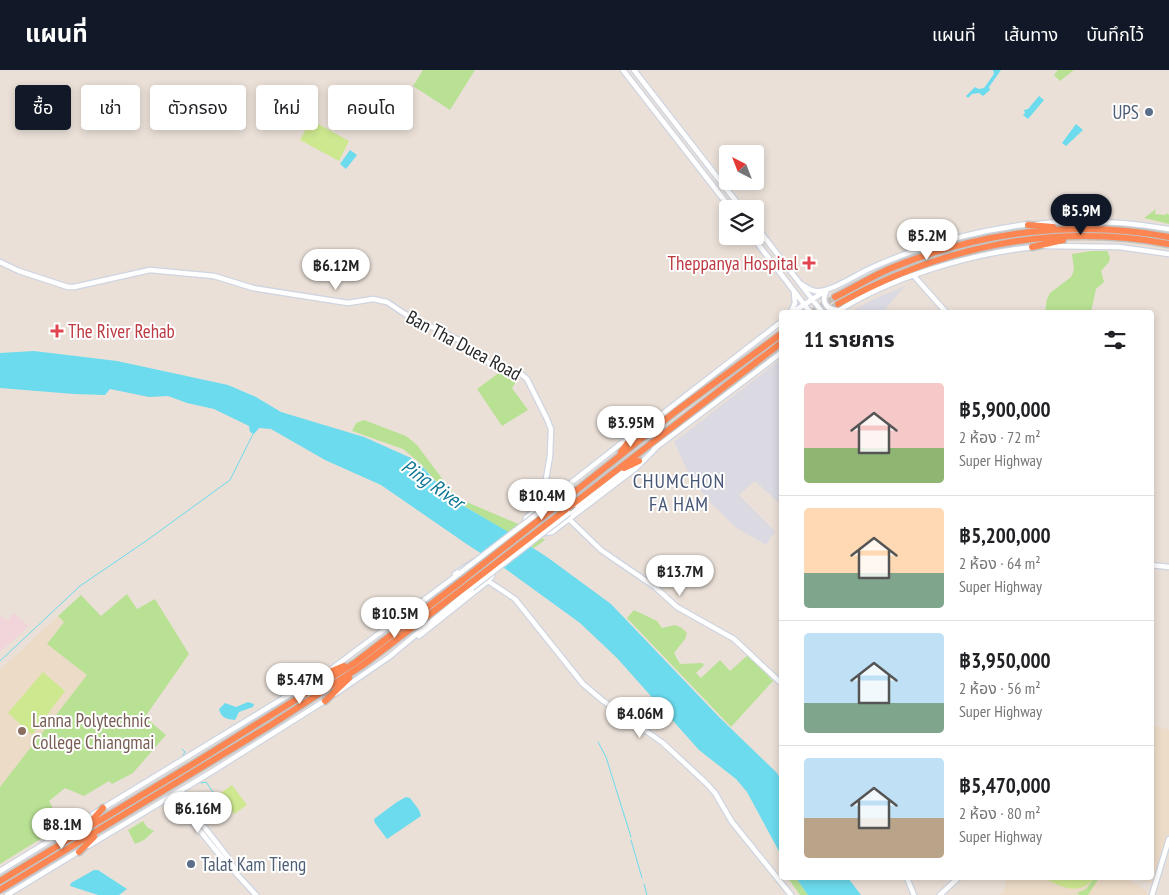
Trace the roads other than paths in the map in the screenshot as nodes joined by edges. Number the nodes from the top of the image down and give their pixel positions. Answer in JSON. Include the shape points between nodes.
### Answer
{"nodes":[{"id":1,"x":622,"y":70,"type":"edge"},
{"id":2,"x":634,"y":70,"type":"edge"},
{"id":3,"x":711,"y":169,"type":"junction"},
{"id":4,"x":704,"y":175,"type":"junction"},
{"id":5,"x":724,"y":200,"type":"edge"},
{"id":6,"x":735,"y":200,"type":"edge"},
{"id":7,"x":1028,"y":225,"type":"junction"},
{"id":8,"x":1074,"y":228,"type":"junction"},
{"id":9,"x":1169,"y":229,"type":"edge"},
{"id":10,"x":764,"y":236,"type":"edge"},
{"id":11,"x":1079,"y":236,"type":"junction"},
{"id":12,"x":1169,"y":237,"type":"edge"},
{"id":13,"x":1169,"y":244,"type":"edge"},
{"id":14,"x":759,"y":245,"type":"edge"},
{"id":15,"x":1032,"y":247,"type":"junction"},
{"id":16,"x":1169,"y":254,"type":"edge"},
{"id":17,"x":0,"y":262,"type":"edge"},
{"id":18,"x":914,"y":276,"type":"junction"},
{"id":19,"x":802,"y":284,"type":"junction"},
{"id":20,"x":792,"y":288,"type":"junction"},
{"id":21,"x":830,"y":288,"type":"junction"},
{"id":22,"x":812,"y":299,"type":"junction"},
{"id":23,"x":805,"y":305,"type":"junction"},
{"id":24,"x":838,"y":306,"type":"edge"},
{"id":25,"x":794,"y":310,"type":"edge"},
{"id":26,"x":796,"y":310,"type":"edge"},
{"id":27,"x":809,"y":310,"type":"edge"},
{"id":28,"x":820,"y":310,"type":"edge"},
{"id":29,"x":944,"y":310,"type":"edge"},
{"id":30,"x":779,"y":324,"type":"edge"},
{"id":31,"x":779,"y":335,"type":"edge"},
{"id":32,"x":779,"y":346,"type":"edge"},
{"id":33,"x":779,"y":354,"type":"edge"},
{"id":34,"x":645,"y":428,"type":"junction"},
{"id":35,"x":629,"y":441,"type":"junction"},
{"id":36,"x":655,"y":449,"type":"junction"},
{"id":37,"x":616,"y":459,"type":"junction"},
{"id":38,"x":639,"y":461,"type":"junction"},
{"id":39,"x":613,"y":473,"type":"junction"},
{"id":40,"x":548,"y":487,"type":"junction"},
{"id":41,"x":553,"y":497,"type":"junction"},
{"id":42,"x":549,"y":502,"type":"junction"},
{"id":43,"x":569,"y":516,"type":"junction"},
{"id":44,"x":1154,"y":565,"type":"edge"},
{"id":45,"x":1169,"y":567,"type":"edge"},
{"id":46,"x":462,"y":576,"type":"junction"},
{"id":47,"x":488,"y":581,"type":"junction"},
{"id":48,"x":470,"y":586,"type":"junction"},
{"id":49,"x":389,"y":657,"type":"junction"},
{"id":50,"x":347,"y":658,"type":"junction"},
{"id":51,"x":356,"y":662,"type":"junction"},
{"id":52,"x":363,"y":665,"type":"junction"},
{"id":53,"x":322,"y":675,"type":"junction"},
{"id":54,"x":779,"y":681,"type":"edge"},
{"id":55,"x":325,"y":701,"type":"junction"},
{"id":56,"x":182,"y":790,"type":"junction"},
{"id":57,"x":166,"y":800,"type":"junction"},
{"id":58,"x":104,"y":808,"type":"junction"},
{"id":59,"x":104,"y":828,"type":"junction"},
{"id":60,"x":80,"y":832,"type":"junction"},
{"id":61,"x":213,"y":838,"type":"junction"},
{"id":62,"x":1169,"y":839,"type":"edge"},
{"id":63,"x":208,"y":842,"type":"junction"},
{"id":64,"x":79,"y":852,"type":"junction"},
{"id":65,"x":0,"y":871,"type":"edge"},
{"id":66,"x":237,"y":873,"type":"junction"},
{"id":67,"x":908,"y":880,"type":"edge"},
{"id":68,"x":956,"y":880,"type":"edge"},
{"id":69,"x":0,"y":881,"type":"edge"},
{"id":70,"x":0,"y":890,"type":"edge"},
{"id":71,"x":8,"y":895,"type":"edge"},
{"id":72,"x":256,"y":895,"type":"edge"},
{"id":73,"x":791,"y":895,"type":"edge"},
{"id":74,"x":914,"y":895,"type":"edge"},
{"id":75,"x":940,"y":895,"type":"edge"},
{"id":76,"x":1152,"y":895,"type":"edge"}],
"edges":[{"from":1,"to":4,"type":"main road"},
{"from":2,"to":3,"type":"main road"},
{"from":3,"to":4,"type":"main road"},
{"from":3,"to":6,"type":"main road"},
{"from":4,"to":5,"type":"main road"},
{"from":7,"to":8,"type":"highway"},
{"from":7,"to":9,"type":"main road","via":[[1109,222]]},
{"from":7,"to":21,"type":"main road","via":[[932,244]]},
{"from":8,"to":12,"type":"highway"},
{"from":8,"to":24,"type":"highway","via":[[960,245],[888,270]]},
{"from":10,"to":19,"type":"main road"},
{"from":11,"to":13,"type":"highway"},
{"from":11,"to":15,"type":"highway"},
{"from":11,"to":24,"type":"highway","via":[[995,244],[962,252],[890,277]]},
{"from":14,"to":20,"type":"main road"},
{"from":15,"to":16,"type":"main road","via":[[1119,248]]},
{"from":15,"to":18,"type":"main road","via":[[970,259]]},
{"from":17,"to":40,"type":"main road","name":"Ban Tha Duea Road","via":[[68,287],[150,270],[214,276],[253,288],[348,303],[373,299],[387,302],[459,340],[490,364],[520,373],[527,379],[551,429]]},
{"from":18,"to":24,"type":"main road"},
{"from":18,"to":29,"type":"main road"},
{"from":19,"to":21,"type":"main road","via":[[815,291]]},
{"from":19,"to":22,"type":"main road"},
{"from":20,"to":23,"type":"main road"},
{"from":20,"to":25,"type":"main road","via":[[796,303]]},
{"from":21,"to":22,"type":"main road"},
{"from":21,"to":24,"type":"main road","via":[[824,297],[826,306],[831,310]]},
{"from":22,"to":23,"type":"main road"},
{"from":22,"to":28,"type":"main road"},
{"from":23,"to":26,"type":"main road"},
{"from":23,"to":27,"type":"main road"},
{"from":30,"to":34,"type":"main road"},
{"from":31,"to":37,"type":"highway"},
{"from":32,"to":39,"type":"highway"},
{"from":33,"to":36,"type":"main road"},
{"from":34,"to":35,"type":"main road"},
{"from":34,"to":41,"type":"main road"},
{"from":35,"to":37,"type":"highway"},
{"from":35,"to":42,"type":"main road"},
{"from":36,"to":38,"type":"main road"},
{"from":36,"to":43,"type":"main road","via":[[636,468]]},
{"from":37,"to":46,"type":"highway","bridge":true},
{"from":38,"to":39,"type":"highway"},
{"from":38,"to":43,"type":"main road"},
{"from":39,"to":48,"type":"highway","bridge":true},
{"from":40,"to":41,"type":"main road"},
{"from":40,"to":42,"type":"main road","name":"Ban Tha Duea Road"},
{"from":41,"to":42,"type":"main road"},
{"from":42,"to":43,"type":"main road","via":[[525,522],[546,534]]},
{"from":42,"to":46,"type":"main road","bridge":true},
{"from":43,"to":48,"type":"main road","bridge":true},
{"from":43,"to":54,"type":"main road","via":[[601,550],[678,607],[734,639]]},
{"from":44,"to":45,"type":"main road"},
{"from":46,"to":50,"type":"main road"},
{"from":46,"to":51,"type":"highway"},
{"from":47,"to":49,"type":"main road"},
{"from":47,"to":50,"type":"main road","via":[[491,572],[473,562]]},
{"from":47,"to":73,"type":"main road","via":[[515,599],[583,684],[663,744],[716,793],[732,822]]},
{"from":48,"to":49,"type":"main road"},
{"from":48,"to":52,"type":"highway"},
{"from":49,"to":55,"type":"main road"},
{"from":50,"to":53,"type":"main road"},
{"from":51,"to":53,"type":"highway"},
{"from":51,"to":60,"type":"highway"},
{"from":52,"to":55,"type":"highway"},
{"from":52,"to":59,"type":"highway"},
{"from":53,"to":58,"type":"main road"},
{"from":55,"to":56,"type":"main road"},
{"from":56,"to":57,"type":"main road"},
{"from":56,"to":61,"type":"main road","via":[[183,800]]},
{"from":57,"to":63,"type":"main road","via":[[178,804]]},
{"from":57,"to":64,"type":"main road"},
{"from":58,"to":60,"type":"highway"},
{"from":58,"to":65,"type":"main road"},
{"from":59,"to":64,"type":"highway"},
{"from":59,"to":70,"type":"highway"},
{"from":60,"to":69,"type":"highway"},
{"from":61,"to":63,"type":"main road"},
{"from":61,"to":66,"type":"main road"},
{"from":62,"to":76,"type":"main road"},
{"from":63,"to":66,"type":"main road"},
{"from":64,"to":71,"type":"main road"},
{"from":66,"to":72,"type":"main road"},
{"from":67,"to":74,"type":"main road"},
{"from":68,"to":75,"type":"main road"}]}
